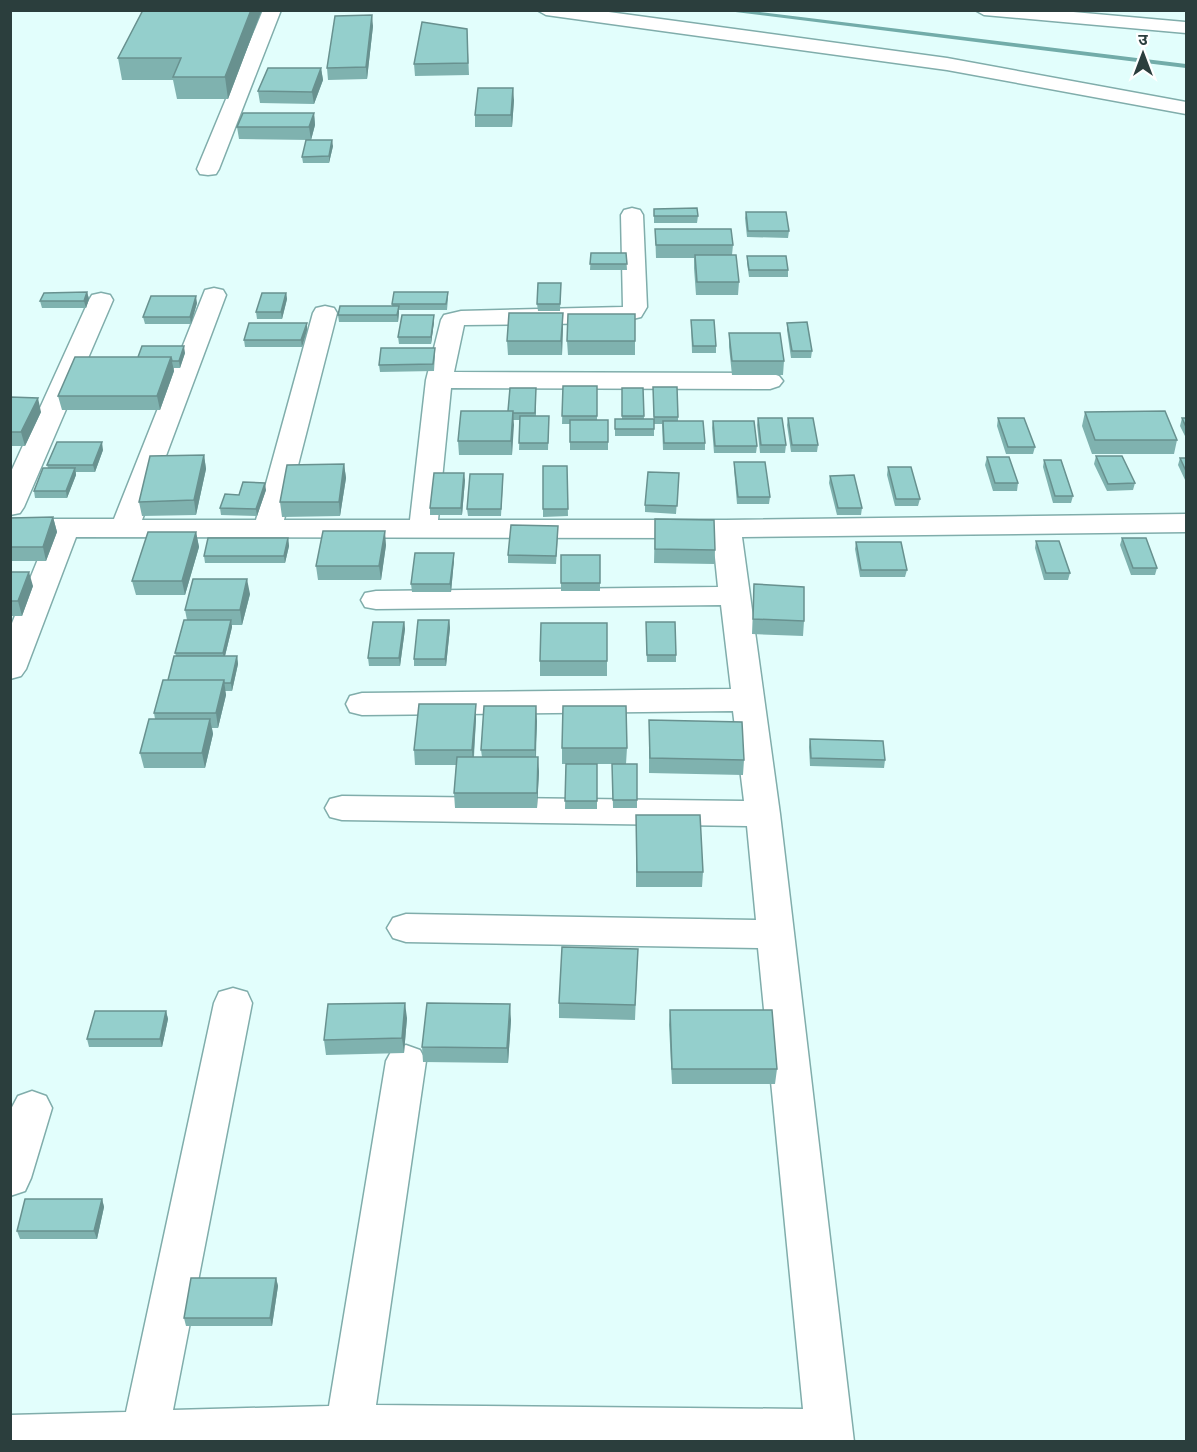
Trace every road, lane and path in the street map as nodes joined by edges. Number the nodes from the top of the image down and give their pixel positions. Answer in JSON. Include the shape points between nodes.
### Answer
{"nodes":[{"id":1,"x":272,"y":10,"type":"edge"},
{"id":2,"x":546,"y":10,"type":"edge"},
{"id":3,"x":984,"y":10,"type":"edge"},
{"id":4,"x":1162,"y":10,"type":"edge"},
{"id":5,"x":1186,"y":28,"type":"edge"},
{"id":6,"x":1186,"y":108,"type":"edge"},
{"id":7,"x":208,"y":169,"type":"dead end"},
{"id":8,"x":632,"y":215,"type":"dead end"},
{"id":9,"x":214,"y":295,"type":"dead end"},
{"id":10,"x":101,"y":300,"type":"dead end"},
{"id":11,"x":325,"y":313,"type":"dead end"},
{"id":12,"x":439,"y":380,"type":"junction"},
{"id":13,"x":770,"y":381,"type":"edge"},
{"id":14,"x":10,"y":507,"type":"edge"},
{"id":15,"x":1186,"y":523,"type":"edge"},
{"id":16,"x":65,"y":527,"type":"junction"},
{"id":17,"x":125,"y":527,"type":"junction"},
{"id":18,"x":268,"y":527,"type":"junction"},
{"id":19,"x":10,"y":528,"type":"edge"},
{"id":20,"x":423,"y":528,"type":"junction"},
{"id":21,"x":726,"y":529,"type":"junction"},
{"id":22,"x":735,"y":596,"type":"junction"},
{"id":23,"x":376,"y":600,"type":"dead end"},
{"id":24,"x":10,"y":669,"type":"edge"},
{"id":25,"x":748,"y":700,"type":"junction"},
{"id":26,"x":363,"y":704,"type":"dead end"},
{"id":27,"x":342,"y":808,"type":"dead end"},
{"id":28,"x":763,"y":814,"type":"junction"},
{"id":29,"x":405,"y":928,"type":"dead end"},
{"id":30,"x":776,"y":934,"type":"junction"},
{"id":31,"x":233,"y":1002,"type":"dead end"},
{"id":32,"x":406,"y":1061,"type":"dead end"},
{"id":33,"x":32,"y":1108,"type":"dead end"},
{"id":34,"x":10,"y":1178,"type":"edge"},
{"id":35,"x":348,"y":1435,"type":"edge"},
{"id":36,"x":829,"y":1437,"type":"edge"},
{"id":37,"x":10,"y":1438,"type":"edge"},
{"id":38,"x":144,"y":1438,"type":"edge"}],
"edges":[{"from":1,"to":7,"type":"street"},
{"from":2,"to":6,"type":"street","via":[[1015,74]]},
{"from":3,"to":5,"type":"street"},
{"from":4,"to":5,"type":"street"},
{"from":8,"to":12,"type":"street","via":[[632,312],[616,316],[453,320]]},
{"from":9,"to":17,"type":"street"},
{"from":10,"to":14,"type":"street"},
{"from":11,"to":18,"type":"street"},
{"from":12,"to":13,"type":"street"},
{"from":12,"to":20,"type":"street"},
{"from":15,"to":21,"type":"street"},
{"from":16,"to":17,"type":"street"},
{"from":16,"to":19,"type":"street"},
{"from":16,"to":24,"type":"street"},
{"from":17,"to":18,"type":"street"},
{"from":18,"to":20,"type":"street"},
{"from":20,"to":21,"type":"street"},
{"from":21,"to":22,"type":"street"},
{"from":22,"to":23,"type":"street"},
{"from":22,"to":25,"type":"street"},
{"from":25,"to":26,"type":"street"},
{"from":25,"to":28,"type":"street"},
{"from":27,"to":28,"type":"street"},
{"from":28,"to":30,"type":"street"},
{"from":29,"to":30,"type":"street"},
{"from":30,"to":36,"type":"street"},
{"from":31,"to":38,"type":"street"},
{"from":32,"to":35,"type":"street"},
{"from":33,"to":34,"type":"street"},
{"from":35,"to":36,"type":"street"},
{"from":35,"to":38,"type":"street"},
{"from":37,"to":38,"type":"street"}]}
